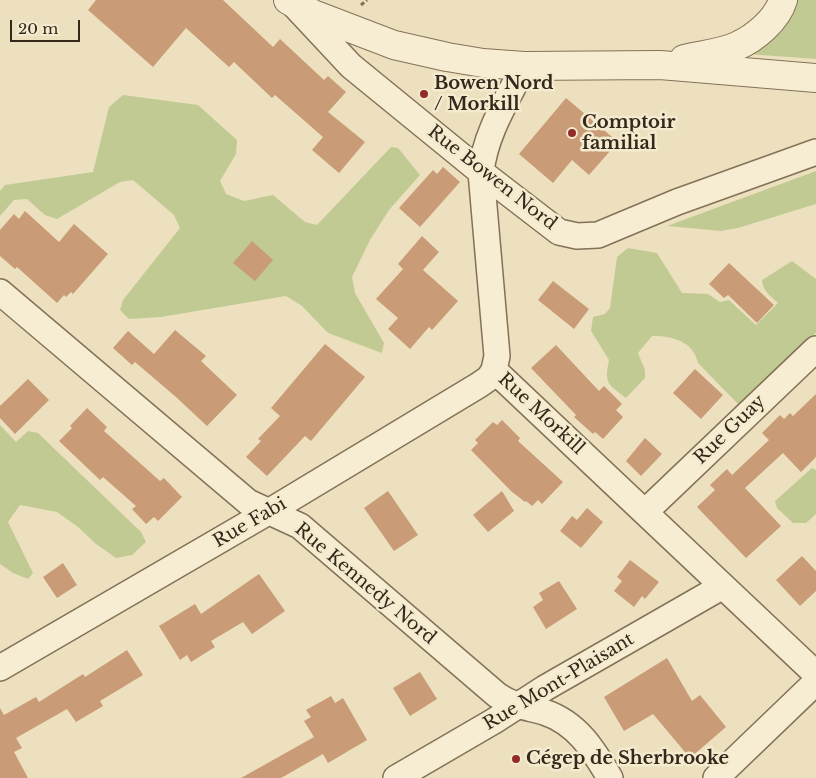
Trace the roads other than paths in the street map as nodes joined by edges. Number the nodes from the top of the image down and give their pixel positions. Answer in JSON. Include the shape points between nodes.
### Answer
{"nodes":[{"id":1,"x":783,"y":0,"type":"edge"},
{"id":2,"x":289,"y":1,"type":"edge"},
{"id":3,"x":660,"y":64,"type":"junction"},
{"id":4,"x":524,"y":66,"type":"junction"},
{"id":5,"x":816,"y":78,"type":"edge"},
{"id":6,"x":816,"y":152,"type":"edge"},
{"id":7,"x":481,"y":172,"type":"junction"},
{"id":8,"x":0,"y":292,"type":"edge"},
{"id":9,"x":816,"y":349,"type":"edge"},
{"id":10,"x":494,"y":370,"type":"junction"},
{"id":11,"x":270,"y":511,"type":"junction"},
{"id":12,"x":645,"y":512,"type":"junction"},
{"id":13,"x":723,"y":586,"type":"junction"},
{"id":14,"x":0,"y":668,"type":"edge"},
{"id":15,"x":816,"y":674,"type":"edge"},
{"id":16,"x":816,"y":682,"type":"edge"},
{"id":17,"x":518,"y":706,"type":"junction"},
{"id":18,"x":396,"y":778,"type":"edge"},
{"id":19,"x":610,"y":778,"type":"edge"},
{"id":20,"x":716,"y":778,"type":"edge"}],
"edges":[{"from":1,"to":3,"type":"street","via":[[771,20],[757,34],[736,46]]},
{"from":2,"to":4,"type":"street","name":"Rue Bowen Nord","via":[[394,46],[474,61]]},
{"from":2,"to":7,"type":"street","name":"Rue Bowen Nord","via":[[351,66]]},
{"from":3,"to":4,"type":"street","name":"Rue Bowen Nord"},
{"from":3,"to":5,"type":"street","name":"Rue Bowen Nord"},
{"from":4,"to":7,"type":"street","name":"Rue Morkill","via":[[488,138]]},
{"from":6,"to":7,"type":"street","name":"Rue Bowen Nord","via":[[677,202],[598,235],[577,236],[559,232]]},
{"from":7,"to":10,"type":"street","name":"Rue Morkill","via":[[497,356]]},
{"from":8,"to":11,"type":"street","name":"Rue Kennedy Nord","via":[[248,502]]},
{"from":9,"to":12,"type":"street","name":"Rue Guay"},
{"from":10,"to":11,"type":"street","name":"Rue Fabi","via":[[479,385]]},
{"from":10,"to":12,"type":"street","name":"Rue Morkill"},
{"from":11,"to":14,"type":"street","name":"Rue Fabi"},
{"from":11,"to":17,"type":"street","name":"Rue Kennedy Nord","via":[[300,526],[497,695]]},
{"from":12,"to":13,"type":"street","name":"Rue Morkill"},
{"from":13,"to":15,"type":"street","name":"Rue Morkill"},
{"from":13,"to":17,"type":"street","name":"Rue Mont-Plaisant"},
{"from":16,"to":20,"type":"street"},
{"from":17,"to":18,"type":"street","name":"Rue Mont-Plaisant"},
{"from":17,"to":19,"type":"street","name":"Rue Kennedy Nord","via":[[563,720],[576,730]]}]}
